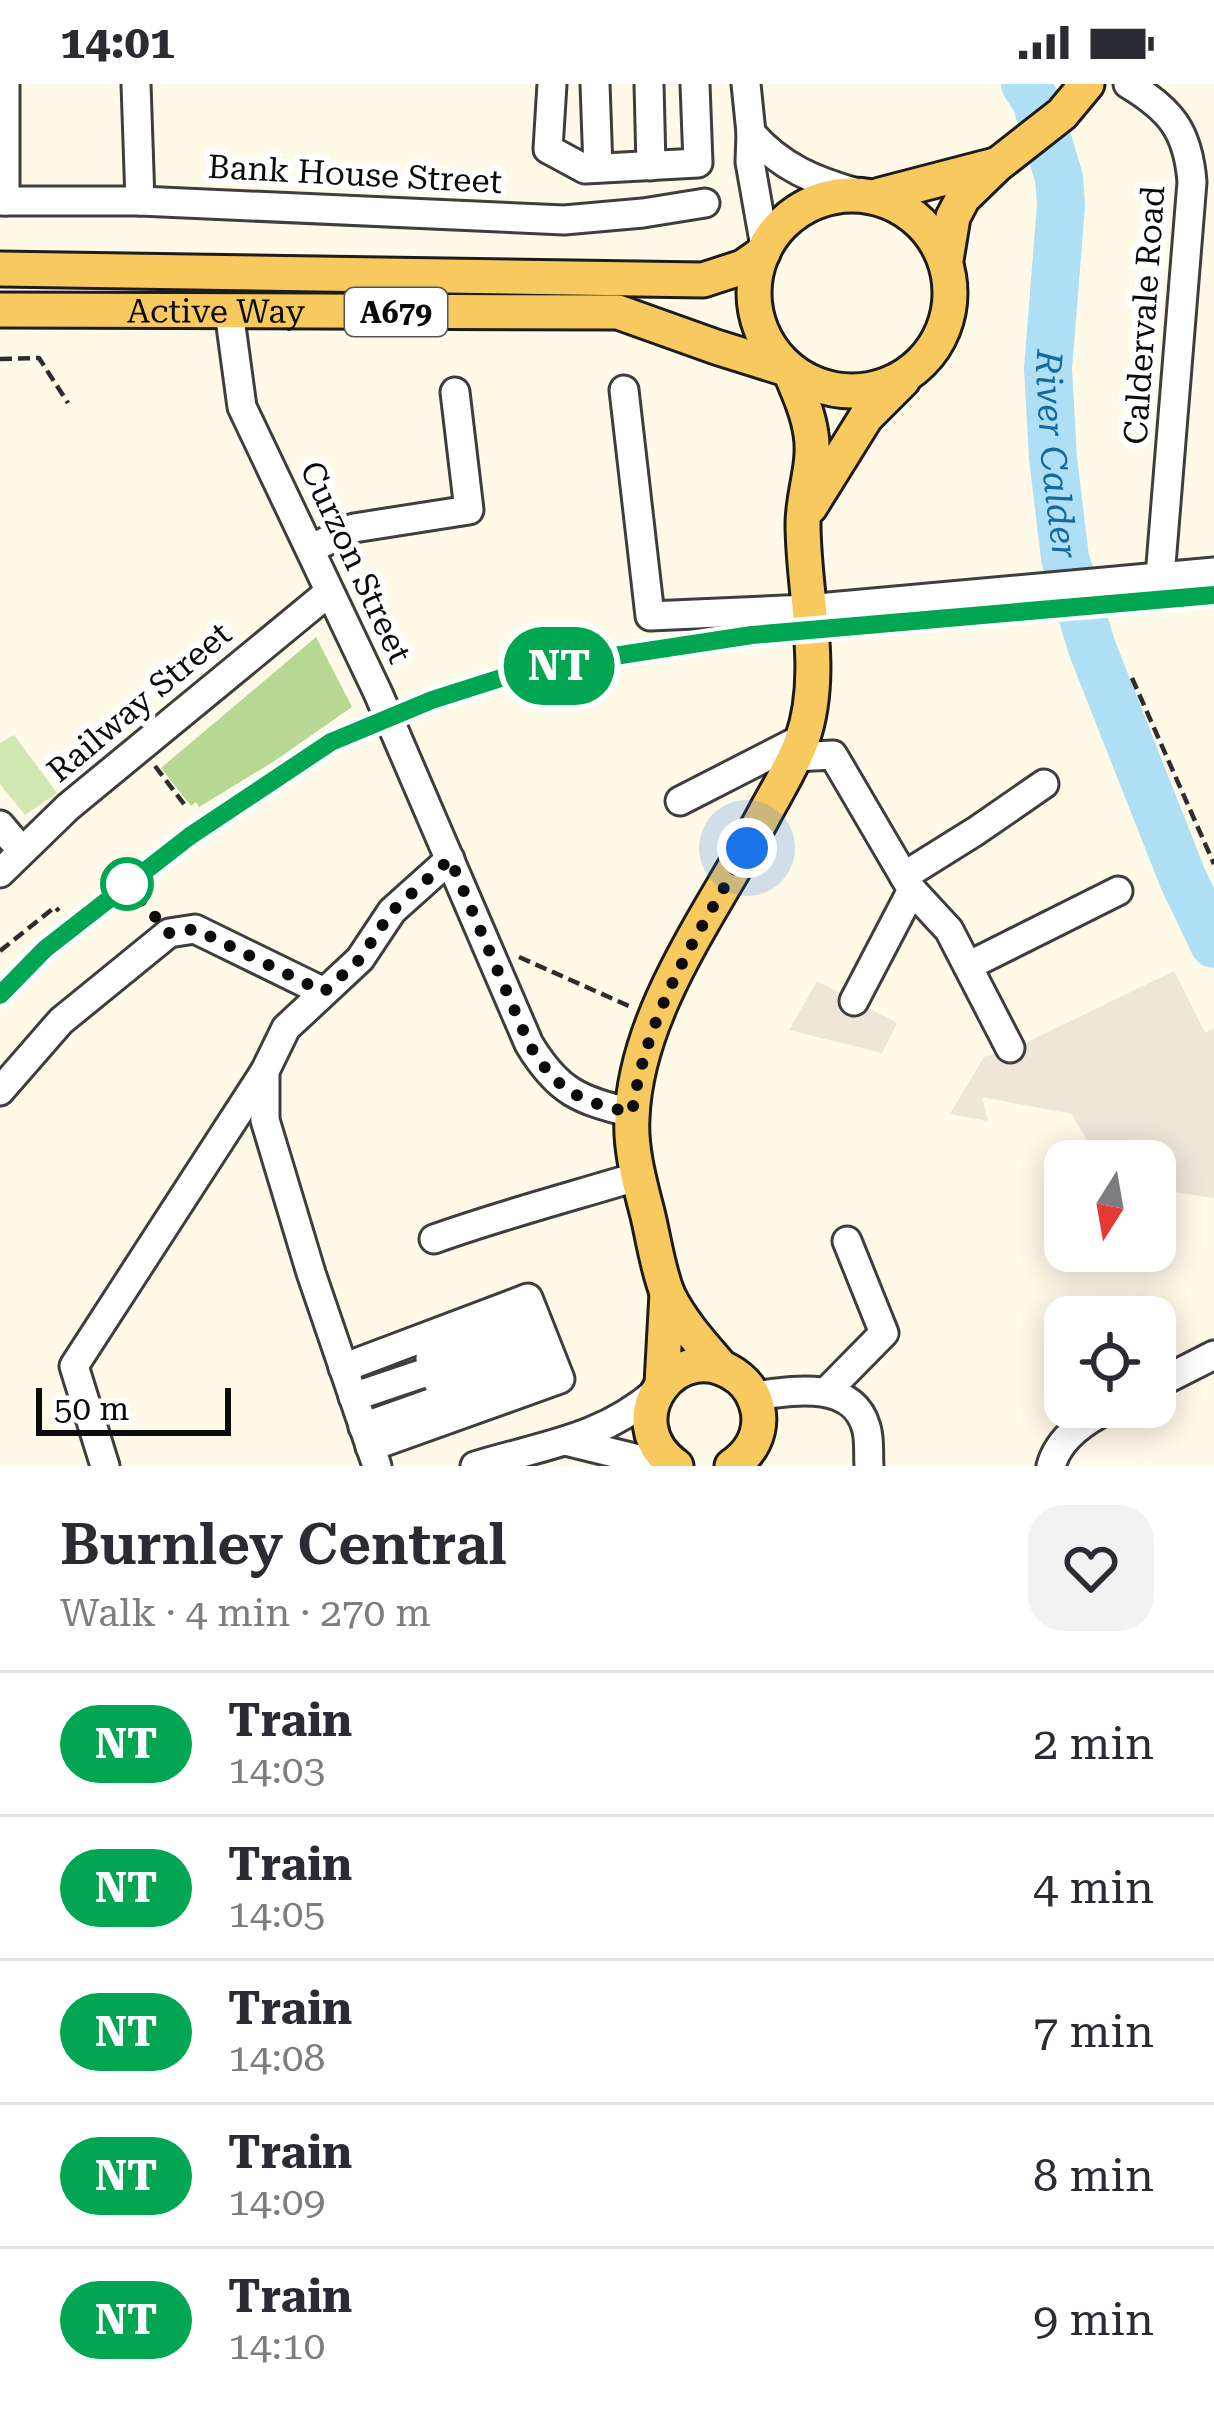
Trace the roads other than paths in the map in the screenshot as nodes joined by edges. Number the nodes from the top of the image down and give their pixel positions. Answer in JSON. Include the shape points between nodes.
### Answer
{"nodes":[{"id":1,"x":5,"y":84,"type":"edge"},
{"id":2,"x":136,"y":84,"type":"edge"},
{"id":3,"x":552,"y":84,"type":"edge"},
{"id":4,"x":595,"y":84,"type":"edge"},
{"id":5,"x":649,"y":84,"type":"edge"},
{"id":6,"x":695,"y":84,"type":"edge"},
{"id":7,"x":746,"y":84,"type":"edge"},
{"id":8,"x":1087,"y":84,"type":"edge"},
{"id":9,"x":1128,"y":84,"type":"edge"},
{"id":10,"x":751,"y":133,"type":"junction"},
{"id":11,"x":997,"y":165,"type":"junction"},
{"id":12,"x":651,"y":166,"type":"junction"},
{"id":13,"x":598,"y":168,"type":"junction"},
{"id":14,"x":1203,"y":183,"type":"edge"},
{"id":15,"x":869,"y":194,"type":"junction"},
{"id":16,"x":2,"y":201,"type":"edge"},
{"id":17,"x":140,"y":201,"type":"junction"},
{"id":18,"x":705,"y":203,"type":"dead end"},
{"id":19,"x":764,"y":250,"type":"junction"},
{"id":20,"x":946,"y":260,"type":"junction"},
{"id":21,"x":0,"y":268,"type":"edge"},
{"id":22,"x":0,"y":310,"type":"edge"},
{"id":23,"x":229,"y":311,"type":"junction"},
{"id":24,"x":916,"y":367,"type":"junction"},
{"id":25,"x":787,"y":370,"type":"junction"},
{"id":26,"x":623,"y":390,"type":"dead end"},
{"id":27,"x":455,"y":392,"type":"dead end"},
{"id":28,"x":803,"y":519,"type":"junction"},
{"id":29,"x":310,"y":549,"type":"junction"},
{"id":30,"x":1214,"y":572,"type":"edge"},
{"id":31,"x":1160,"y":577,"type":"junction"},
{"id":32,"x":328,"y":592,"type":"junction"},
{"id":33,"x":807,"y":609,"type":"junction"},
{"id":34,"x":798,"y":748,"type":"junction"},
{"id":35,"x":1043,"y":784,"type":"dead end"},
{"id":36,"x":680,"y":801,"type":"dead end"},
{"id":37,"x":0,"y":825,"type":"edge"},
{"id":38,"x":445,"y":849,"type":"junction"},
{"id":39,"x":22,"y":851,"type":"junction"},
{"id":40,"x":0,"y":873,"type":"edge"},
{"id":41,"x":908,"y":883,"type":"junction"},
{"id":42,"x":1118,"y":891,"type":"dead end"},
{"id":43,"x":968,"y":966,"type":"junction"},
{"id":44,"x":324,"y":992,"type":"junction"},
{"id":45,"x":854,"y":1000,"type":"dead end"},
{"id":46,"x":1010,"y":1048,"type":"dead end"},
{"id":47,"x":265,"y":1071,"type":"junction"},
{"id":48,"x":0,"y":1091,"type":"edge"},
{"id":49,"x":632,"y":1113,"type":"junction"},
{"id":50,"x":639,"y":1176,"type":"junction"},
{"id":51,"x":434,"y":1240,"type":"dead end"},
{"id":52,"x":847,"y":1241,"type":"dead end"},
{"id":53,"x":667,"y":1293,"type":"junction"},
{"id":54,"x":543,"y":1338,"type":"junction"},
{"id":55,"x":1214,"y":1355,"type":"edge"},
{"id":56,"x":343,"y":1368,"type":"junction"},
{"id":57,"x":722,"y":1368,"type":"junction"},
{"id":58,"x":1176,"y":1374,"type":"edge"},
{"id":59,"x":438,"y":1383,"type":"junction"},
{"id":60,"x":659,"y":1388,"type":"junction"},
{"id":61,"x":826,"y":1392,"type":"junction"},
{"id":62,"x":754,"y":1396,"type":"junction"},
{"id":63,"x":353,"y":1397,"type":"junction"},
{"id":64,"x":1079,"y":1428,"type":"edge"},
{"id":65,"x":569,"y":1442,"type":"junction"},
{"id":66,"x":370,"y":1447,"type":"edge"},
{"id":67,"x":759,"y":1452,"type":"edge"},
{"id":68,"x":105,"y":1466,"type":"edge"},
{"id":69,"x":475,"y":1466,"type":"edge"},
{"id":70,"x":672,"y":1466,"type":"edge"},
{"id":71,"x":732,"y":1466,"type":"edge"},
{"id":72,"x":868,"y":1466,"type":"edge"},
{"id":73,"x":1051,"y":1466,"type":"edge"}],
"edges":[{"from":1,"to":16,"type":"street"},
{"from":2,"to":17,"type":"street"},
{"from":3,"to":13,"type":"street","via":[[548,149]]},
{"from":4,"to":13,"type":"street"},
{"from":5,"to":12,"type":"street"},
{"from":6,"to":12,"type":"street","via":[[698,163]]},
{"from":7,"to":10,"type":"street"},
{"from":8,"to":11,"type":"main road","number":"A679","via":[[1063,114]]},
{"from":9,"to":14,"type":"street","name":"Caldervale Road","via":[[1172,117]]},
{"from":10,"to":15,"type":"street","via":[[803,176]]},
{"from":10,"to":19,"type":"street"},
{"from":11,"to":15,"type":"main road","number":"A679"},
{"from":11,"to":20,"type":"main road","number":"A679","via":[[963,198]]},
{"from":12,"to":13,"type":"street"},
{"from":14,"to":31,"type":"street","name":"Caldervale Road"},
{"from":15,"to":19,"type":"main road","number":"A679","via":[[810,208]]},
{"from":15,"to":20,"type":"main road","via":[[909,210]]},
{"from":16,"to":17,"type":"street","name":"Bank House Street"},
{"from":17,"to":18,"type":"street","name":"Bank House Street","via":[[564,220]]},
{"from":19,"to":21,"type":"main road","name":"Active Way","number":"A679","via":[[703,280]]},
{"from":19,"to":25,"type":"main road","via":[[755,286],[758,330]]},
{"from":20,"to":24,"type":"main road","number":"A679","via":[[947,318]]},
{"from":22,"to":23,"type":"main road","name":"Active Way","number":"A679"},
{"from":23,"to":25,"type":"main road","name":"Active Way","number":"A679","via":[[618,312]]},
{"from":23,"to":29,"type":"street","name":"Curzon Street","via":[[242,406]]},
{"from":24,"to":25,"type":"main road","number":"A679","via":[[856,391]]},
{"from":24,"to":28,"type":"main road","via":[[866,417]]},
{"from":25,"to":28,"type":"main road","via":[[811,431]]},
{"from":26,"to":33,"type":"street","via":[[650,616]]},
{"from":27,"to":29,"type":"street","via":[[469,510],[354,528]]},
{"from":28,"to":33,"type":"main road"},
{"from":29,"to":32,"type":"street","name":"Curzon Street"},
{"from":30,"to":31,"type":"street"},
{"from":31,"to":33,"type":"street"},
{"from":32,"to":38,"type":"street","name":"Curzon Street"},
{"from":32,"to":39,"type":"street","name":"Railway Street"},
{"from":33,"to":34,"type":"main road","via":[[814,679]]},
{"from":34,"to":36,"type":"street"},
{"from":34,"to":41,"type":"street","via":[[832,755]]},
{"from":34,"to":49,"type":"main road","via":[[663,999]]},
{"from":35,"to":41,"type":"street"},
{"from":37,"to":39,"type":"street"},
{"from":38,"to":44,"type":"street","via":[[360,959]]},
{"from":38,"to":49,"type":"street","name":"Curzon Street","via":[[551,1078]]},
{"from":39,"to":40,"type":"street","name":"Railway Street"},
{"from":41,"to":43,"type":"street"},
{"from":41,"to":45,"type":"street"},
{"from":42,"to":43,"type":"street"},
{"from":43,"to":46,"type":"street"},
{"from":44,"to":47,"type":"street","via":[[286,1028]]},
{"from":44,"to":48,"type":"street","via":[[195,929],[169,933],[61,1021]]},
{"from":47,"to":56,"type":"street","via":[[266,1120]]},
{"from":47,"to":68,"type":"street","via":[[74,1366]]},
{"from":49,"to":50,"type":"main road"},
{"from":50,"to":51,"type":"street"},
{"from":50,"to":53,"type":"main road"},
{"from":52,"to":61,"type":"street","via":[[884,1333]]},
{"from":53,"to":57,"type":"main road"},
{"from":53,"to":60,"type":"main road"},
{"from":54,"to":56,"type":"street","via":[[528,1298]]},
{"from":54,"to":59,"type":"street"},
{"from":54,"to":59,"type":"street","via":[[430,1358]]},
{"from":54,"to":66,"type":"street","via":[[560,1379]]},
{"from":55,"to":58,"type":"street"},
{"from":56,"to":63,"type":"street"},
{"from":57,"to":60,"type":"main road","via":[[689,1366]]},
{"from":57,"to":62,"type":"main road"},
{"from":59,"to":63,"type":"street"},
{"from":59,"to":66,"type":"street"},
{"from":60,"to":65,"type":"street","via":[[625,1416]]},
{"from":60,"to":70,"type":"main road","via":[[650,1427]]},
{"from":61,"to":62,"type":"street"},
{"from":61,"to":72,"type":"street","via":[[859,1410]]},
{"from":62,"to":67,"type":"main road"},
{"from":63,"to":66,"type":"street"},
{"from":64,"to":73,"type":"street","via":[[1056,1448]]},
{"from":65,"to":69,"type":"street"},
{"from":65,"to":70,"type":"street"},
{"from":67,"to":71,"type":"main road"}]}
